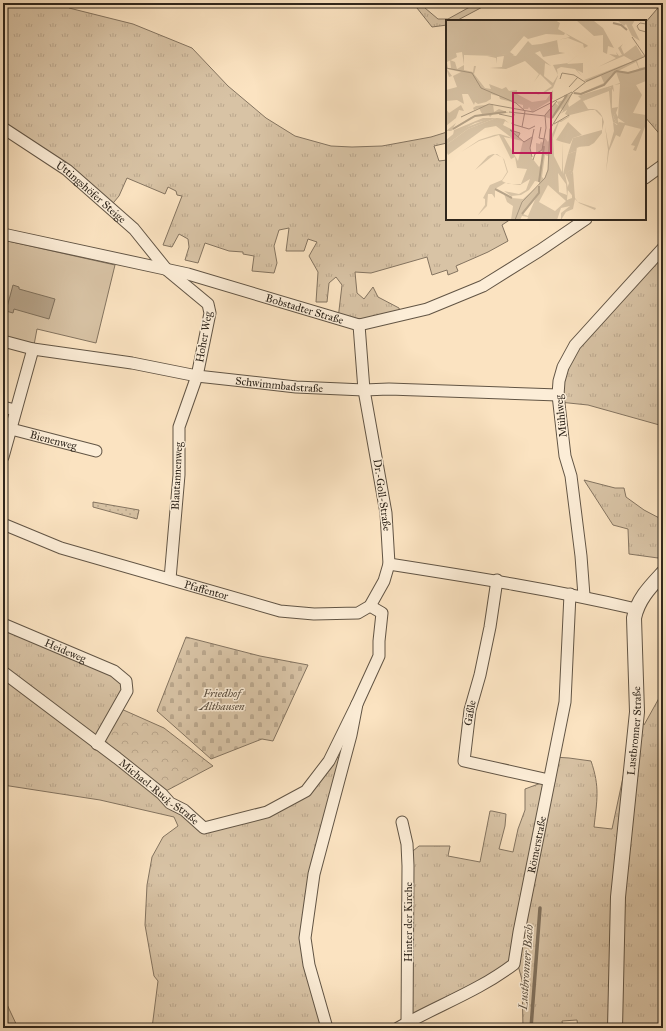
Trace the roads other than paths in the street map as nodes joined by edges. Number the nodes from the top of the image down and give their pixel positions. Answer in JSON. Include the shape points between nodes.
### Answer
{"nodes":[{"id":1,"x":3,"y":128,"type":"edge"},
{"id":2,"x":663,"y":165,"type":"edge"},
{"id":3,"x":646,"y":177,"type":"edge"},
{"id":4,"x":585,"y":220,"type":"edge"},
{"id":5,"x":3,"y":234,"type":"edge"},
{"id":6,"x":663,"y":248,"type":"edge"},
{"id":7,"x":167,"y":270,"type":"junction"},
{"id":8,"x":359,"y":325,"type":"junction"},
{"id":9,"x":3,"y":341,"type":"edge"},
{"id":10,"x":33,"y":349,"type":"junction"},
{"id":11,"x":197,"y":376,"type":"junction"},
{"id":12,"x":364,"y":390,"type":"junction"},
{"id":13,"x":558,"y":395,"type":"junction"},
{"id":14,"x":3,"y":407,"type":"edge"},
{"id":15,"x":15,"y":410,"type":"junction"},
{"id":16,"x":11,"y":429,"type":"junction"},
{"id":17,"x":96,"y":451,"type":"dead end"},
{"id":18,"x":3,"y":457,"type":"edge"},
{"id":19,"x":3,"y":524,"type":"edge"},
{"id":20,"x":389,"y":564,"type":"junction"},
{"id":21,"x":663,"y":573,"type":"edge"},
{"id":22,"x":170,"y":579,"type":"junction"},
{"id":23,"x":497,"y":580,"type":"junction"},
{"id":24,"x":570,"y":594,"type":"junction"},
{"id":25,"x":584,"y":596,"type":"junction"},
{"id":26,"x":370,"y":606,"type":"junction"},
{"id":27,"x":636,"y":609,"type":"junction"},
{"id":28,"x":3,"y":624,"type":"edge"},
{"id":29,"x":3,"y":672,"type":"edge"},
{"id":30,"x":357,"y":704,"type":"junction"},
{"id":31,"x":97,"y":744,"type":"junction"},
{"id":32,"x":549,"y":780,"type":"junction"},
{"id":33,"x":402,"y":822,"type":"dead end"},
{"id":34,"x":402,"y":1026,"type":"edge"},
{"id":35,"x":327,"y":1028,"type":"edge"},
{"id":36,"x":615,"y":1028,"type":"edge"}],
"edges":[{"from":1,"to":7,"type":"street","name":"Üttingshöfer Steige","via":[[72,175],[134,229]]},
{"from":2,"to":3,"type":"street"},
{"from":4,"to":8,"type":"street","name":"Bobstadter Straße","via":[[483,286],[427,309]]},
{"from":5,"to":7,"type":"street","name":"Bobstadter Straße"},
{"from":6,"to":13,"type":"street","name":"Mühlweg","via":[[575,345],[563,367]]},
{"from":7,"to":8,"type":"street","name":"Bobstadter Straße"},
{"from":7,"to":11,"type":"street","name":"Hoher Weg","via":[[208,304],[210,313]]},
{"from":8,"to":12,"type":"street","name":"Dr.-Goll-Straße"},
{"from":9,"to":10,"type":"street","name":"Schwimmbadstraße"},
{"from":10,"to":11,"type":"street","name":"Schwimmbadstraße","via":[[132,363]]},
{"from":10,"to":15,"type":"street"},
{"from":11,"to":12,"type":"street","name":"Schwimmbadstraße","via":[[296,387]]},
{"from":11,"to":22,"type":"street","name":"Blautannenweg","via":[[179,427],[179,474]]},
{"from":12,"to":13,"type":"street","name":"Schwimmbadstraße"},
{"from":12,"to":20,"type":"street","name":"Dr.-Goll-Straße","via":[[386,513]]},
{"from":13,"to":25,"type":"street","name":"Mühlweg","via":[[579,540]]},
{"from":14,"to":15,"type":"street"},
{"from":15,"to":16,"type":"street"},
{"from":16,"to":17,"type":"street","name":"Bienenweg"},
{"from":16,"to":18,"type":"street"},
{"from":19,"to":22,"type":"street","name":"Pfaffentor","via":[[61,548]]},
{"from":20,"to":23,"type":"street"},
{"from":20,"to":26,"type":"street","via":[[384,581]]},
{"from":21,"to":27,"type":"street","name":"Lustbronner Straße","via":[[643,596]]},
{"from":22,"to":26,"type":"street","name":"Pfaffentor","via":[[280,611],[314,614],[358,613]]},
{"from":23,"to":24,"type":"street"},
{"from":23,"to":32,"type":"street","name":"Gäßle","via":[[490,627],[470,710],[464,761]]},
{"from":24,"to":25,"type":"street"},
{"from":24,"to":32,"type":"street","name":"Römerstraße","via":[[565,702]]},
{"from":25,"to":27,"type":"street"},
{"from":26,"to":30,"type":"street","name":"Michael-Ruck-Straße","via":[[382,613],[379,656]]},
{"from":27,"to":36,"type":"street","name":"Lustbronner Straße","via":[[634,618],[637,712],[618,897]]},
{"from":28,"to":31,"type":"street","name":"Heideweg","via":[[114,671],[126,680],[127,691]]},
{"from":29,"to":31,"type":"street","name":"Michael-Ruck-Straße"},
{"from":30,"to":31,"type":"street","name":"Michael-Ruck-Straße","via":[[328,761],[306,791],[267,812],[204,828]]},
{"from":30,"to":35,"type":"street","name":"Michael-Ruck-Straße","via":[[314,874],[305,938],[309,965]]},
{"from":32,"to":34,"type":"street","name":"Römerstraße","via":[[514,964],[475,990]]},
{"from":33,"to":34,"type":"street","name":"Hinter der Kirche","via":[[408,866]]}]}
